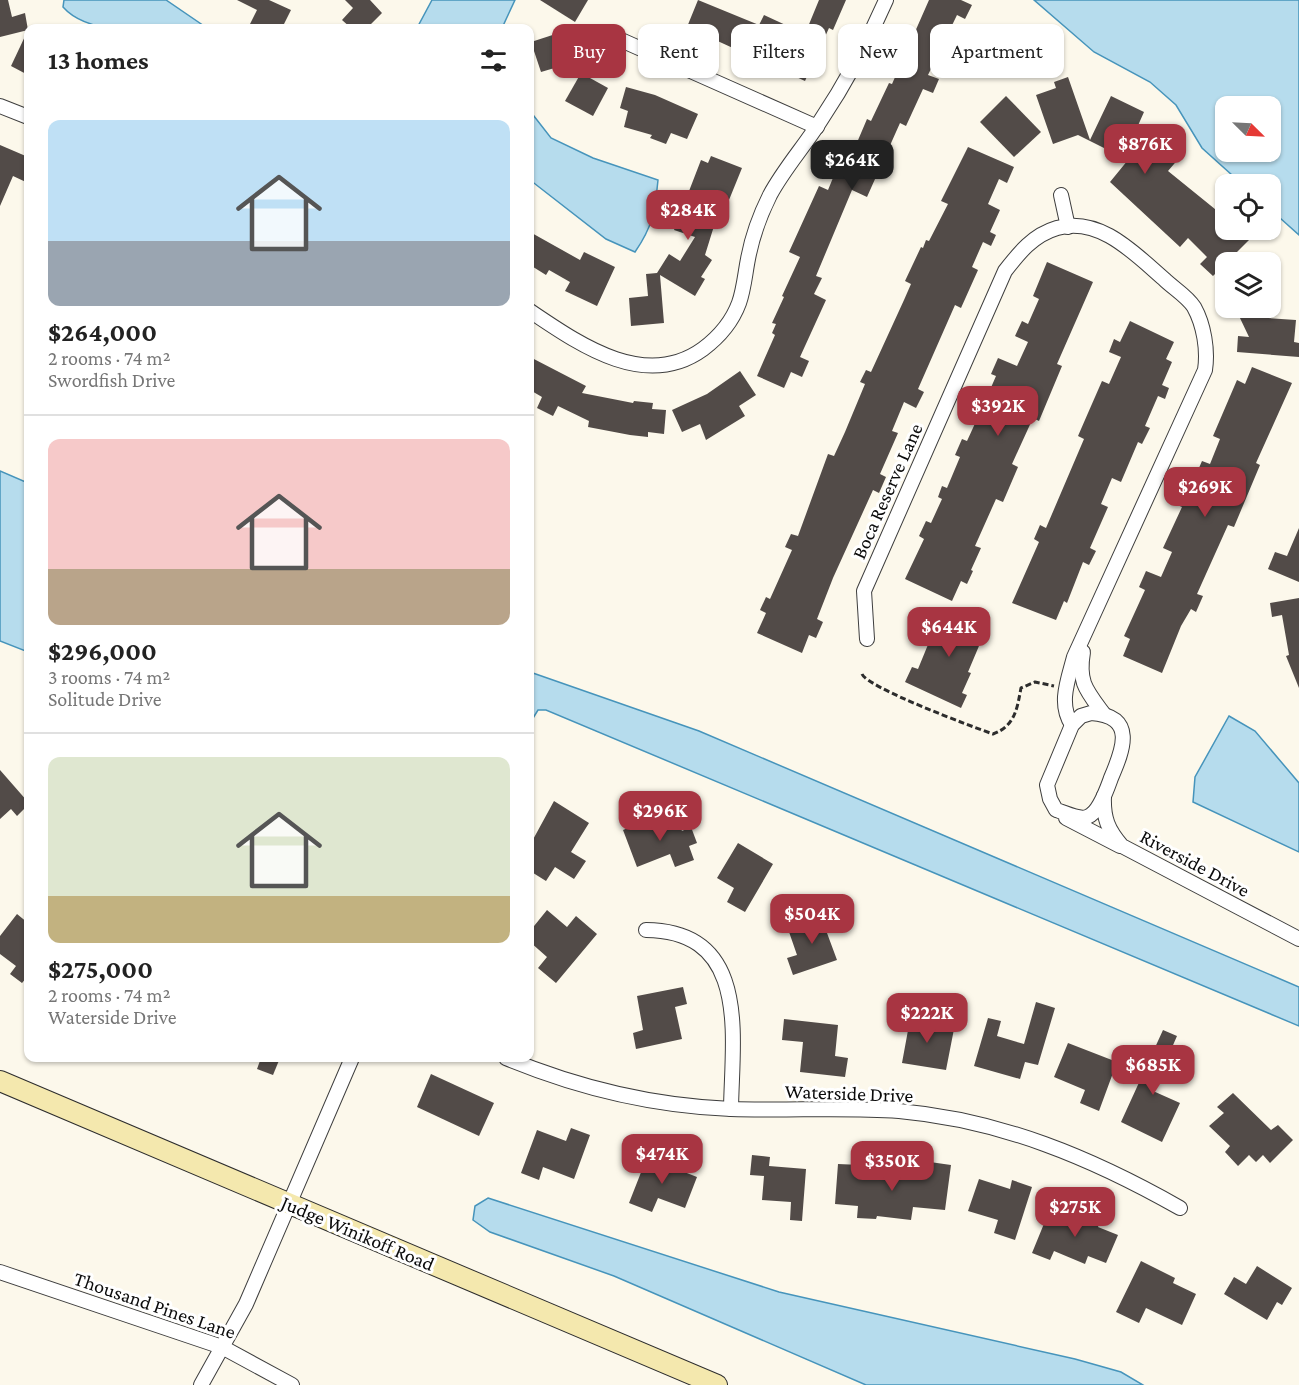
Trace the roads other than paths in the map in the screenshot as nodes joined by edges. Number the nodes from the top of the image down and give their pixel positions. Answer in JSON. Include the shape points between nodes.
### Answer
{"nodes":[{"id":1,"x":886,"y":0,"type":"edge"},
{"id":2,"x":626,"y":42,"type":"edge"},
{"id":3,"x":0,"y":106,"type":"edge"},
{"id":4,"x":24,"y":115,"type":"edge"},
{"id":5,"x":816,"y":127,"type":"junction"},
{"id":6,"x":1061,"y":195,"type":"dead end"},
{"id":7,"x":1068,"y":227,"type":"junction"},
{"id":8,"x":534,"y":313,"type":"edge"},
{"id":9,"x":867,"y":639,"type":"dead end"},
{"id":10,"x":1083,"y":641,"type":"junction"},
{"id":11,"x":1103,"y":713,"type":"junction"},
{"id":12,"x":1072,"y":725,"type":"junction"},
{"id":13,"x":1104,"y":796,"type":"junction"},
{"id":14,"x":1056,"y":810,"type":"junction"},
{"id":15,"x":1122,"y":846,"type":"junction"},
{"id":16,"x":646,"y":930,"type":"dead end"},
{"id":17,"x":1299,"y":939,"type":"edge"},
{"id":18,"x":350,"y":1062,"type":"edge"},
{"id":19,"x":517,"y":1062,"type":"edge"},
{"id":20,"x":0,"y":1080,"type":"edge"},
{"id":21,"x":731,"y":1109,"type":"junction"},
{"id":22,"x":290,"y":1204,"type":"junction"},
{"id":23,"x":1180,"y":1208,"type":"dead end"},
{"id":24,"x":0,"y":1272,"type":"edge"},
{"id":25,"x":222,"y":1347,"type":"junction"},
{"id":26,"x":201,"y":1385,"type":"edge"},
{"id":27,"x":292,"y":1385,"type":"edge"},
{"id":28,"x":717,"y":1385,"type":"edge"}],
"edges":[{"from":1,"to":5,"type":"street","via":[[848,79]]},
{"from":2,"to":5,"type":"street"},
{"from":3,"to":4,"type":"street"},
{"from":5,"to":8,"type":"street","via":[[788,165],[761,214],[735,313],[714,341],[696,354],[663,365],[629,364],[583,344]]},
{"from":6,"to":7,"type":"street"},
{"from":7,"to":9,"type":"street","name":"Boca Reserve Lane","via":[[1059,227],[1030,242],[1005,271],[864,591]]},
{"from":7,"to":10,"type":"street","name":"Boca Reserve Lane","via":[[1089,228],[1119,241],[1185,298],[1194,307],[1207,355],[1205,370]]},
{"from":10,"to":11,"type":"street","name":"Boca Reserve Lane","via":[[1083,685]]},
{"from":10,"to":12,"type":"street","name":"Boca Reserve Lane","via":[[1074,657],[1064,703]]},
{"from":11,"to":12,"type":"street","via":[[1091,712]]},
{"from":11,"to":13,"type":"street","name":"Boca Reserve Lane","via":[[1117,722],[1124,749]]},
{"from":12,"to":14,"type":"street","via":[[1047,785]]},
{"from":13,"to":14,"type":"street","name":"Boca Reserve Lane","via":[[1085,818]]},
{"from":13,"to":15,"type":"street","name":"Riverside Drive","via":[[1108,828]]},
{"from":14,"to":15,"type":"street"},
{"from":15,"to":17,"type":"street","name":"Riverside Drive"},
{"from":16,"to":21,"type":"street","via":[[688,939],[713,959],[725,976],[732,1007]]},
{"from":18,"to":22,"type":"street"},
{"from":19,"to":21,"type":"street","name":"Waterside Drive","via":[[617,1093],[666,1103]]},
{"from":20,"to":22,"type":"street","name":"Judge Winikoff Road"},
{"from":21,"to":23,"type":"street","name":"Waterside Drive","via":[[899,1111],[992,1127],[1081,1156]]},
{"from":22,"to":25,"type":"street","via":[[246,1304]]},
{"from":22,"to":28,"type":"street","name":"Judge Winikoff Road"},
{"from":24,"to":25,"type":"street","name":"Thousand Pines Lane"},
{"from":25,"to":26,"type":"street"},
{"from":25,"to":27,"type":"street","name":"Thousand Pines Lane"}]}
